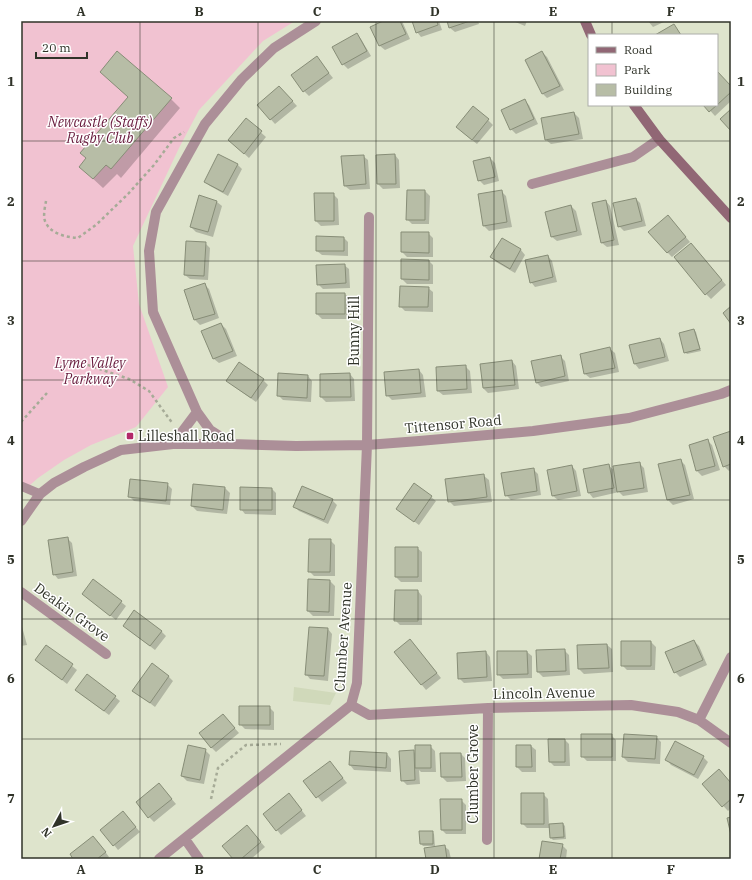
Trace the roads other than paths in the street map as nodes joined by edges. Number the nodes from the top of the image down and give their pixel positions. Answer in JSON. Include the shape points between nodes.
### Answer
{"nodes":[{"id":1,"x":316,"y":21,"type":"edge"},
{"id":2,"x":585,"y":21,"type":"edge"},
{"id":3,"x":590,"y":34,"type":"edge"},
{"id":4,"x":635,"y":106,"type":"edge"},
{"id":5,"x":659,"y":139,"type":"junction"},
{"id":6,"x":532,"y":184,"type":"dead end"},
{"id":7,"x":369,"y":217,"type":"dead end"},
{"id":8,"x":731,"y":218,"type":"edge"},
{"id":9,"x":731,"y":390,"type":"edge"},
{"id":10,"x":198,"y":412,"type":"junction"},
{"id":11,"x":172,"y":444,"type":"junction"},
{"id":12,"x":232,"y":444,"type":"junction"},
{"id":13,"x":368,"y":445,"type":"junction"},
{"id":14,"x":21,"y":486,"type":"edge"},
{"id":15,"x":40,"y":494,"type":"junction"},
{"id":16,"x":21,"y":521,"type":"edge"},
{"id":17,"x":21,"y":592,"type":"edge"},
{"id":18,"x":106,"y":654,"type":"dead end"},
{"id":19,"x":731,"y":657,"type":"edge"},
{"id":20,"x":351,"y":704,"type":"junction"},
{"id":21,"x":488,"y":708,"type":"junction"},
{"id":22,"x":699,"y":720,"type":"junction"},
{"id":23,"x":731,"y":743,"type":"edge"},
{"id":24,"x":185,"y":839,"type":"junction"},
{"id":25,"x":487,"y":840,"type":"dead end"},
{"id":26,"x":159,"y":859,"type":"edge"},
{"id":27,"x":199,"y":859,"type":"edge"}],
"edges":[{"from":1,"to":10,"type":"street","via":[[274,48],[242,79],[205,124],[156,212],[149,251],[153,312]]},
{"from":2,"to":3,"type":"street"},
{"from":4,"to":5,"type":"street"},
{"from":5,"to":6,"type":"street","via":[[633,157]]},
{"from":5,"to":8,"type":"street"},
{"from":7,"to":13,"type":"street","name":"Bunny Hill"},
{"from":9,"to":13,"type":"street","name":"Tittensor Road","via":[[629,418],[533,431]]},
{"from":10,"to":11,"type":"street"},
{"from":10,"to":12,"type":"street","via":[[210,430]]},
{"from":11,"to":12,"type":"street","name":"Tittensor Road"},
{"from":11,"to":15,"type":"street","name":"Tittensor Road","via":[[121,450],[72,473]]},
{"from":12,"to":13,"type":"street","name":"Tittensor Road"},
{"from":13,"to":20,"type":"street","name":"Clumber Avenue","via":[[356,683]]},
{"from":14,"to":15,"type":"lane"},
{"from":15,"to":16,"type":"street","name":"Tittensor Road"},
{"from":17,"to":18,"type":"street","name":"Deakin Grove"},
{"from":19,"to":22,"type":"street"},
{"from":20,"to":21,"type":"street","name":"Lincoln Avenue","via":[[369,715]]},
{"from":20,"to":24,"type":"street","name":"Clumber Avenue"},
{"from":21,"to":22,"type":"street","name":"Lincoln Avenue","via":[[630,705],[678,712]]},
{"from":21,"to":25,"type":"street","name":"Clumber Grove"},
{"from":22,"to":23,"type":"street","name":"Lincoln Avenue"},
{"from":24,"to":26,"type":"street","name":"Clumber Avenue"},
{"from":24,"to":27,"type":"street"}]}
